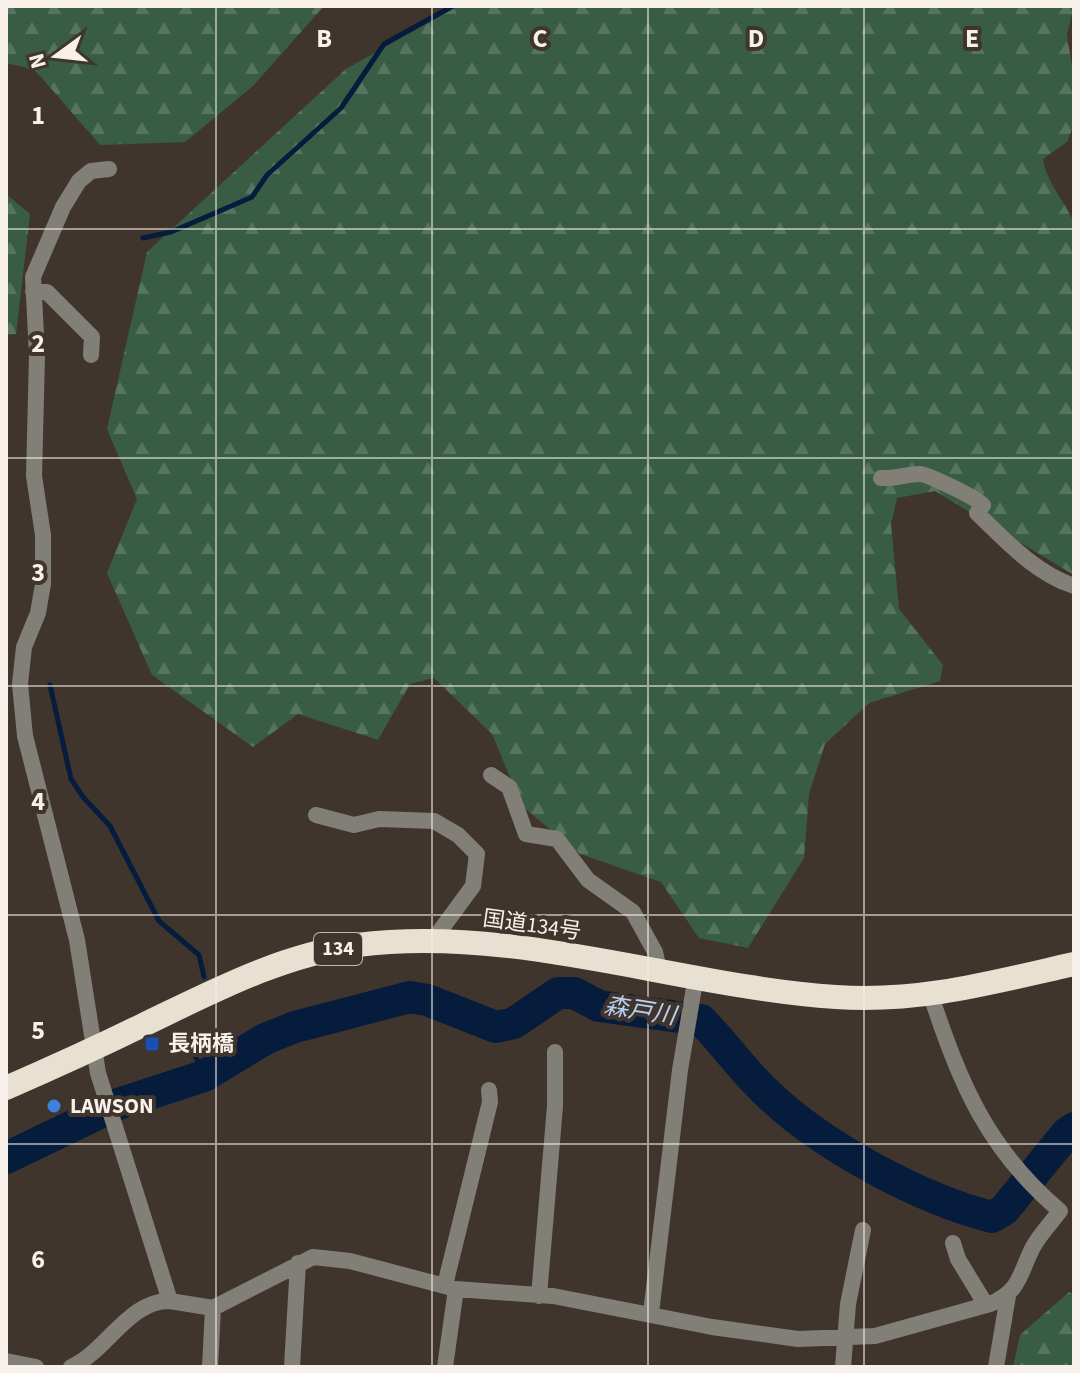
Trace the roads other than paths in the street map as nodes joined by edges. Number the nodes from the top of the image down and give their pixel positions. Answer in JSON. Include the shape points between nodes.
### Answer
{"nodes":[{"id":1,"x":109,"y":169,"type":"dead end"},
{"id":2,"x":33,"y":291,"type":"junction"},
{"id":3,"x":91,"y":355,"type":"dead end"},
{"id":4,"x":881,"y":478,"type":"dead end"},
{"id":5,"x":1074,"y":586,"type":"edge"},
{"id":6,"x":491,"y":775,"type":"dead end"},
{"id":7,"x":316,"y":815,"type":"dead end"},
{"id":8,"x":434,"y":939,"type":"junction"},
{"id":9,"x":1074,"y":964,"type":"edge"},
{"id":10,"x":659,"y":970,"type":"junction"},
{"id":11,"x":696,"y":976,"type":"junction"},
{"id":12,"x":931,"y":996,"type":"junction"},
{"id":13,"x":93,"y":1050,"type":"junction"},
{"id":14,"x":555,"y":1052,"type":"dead end"},
{"id":15,"x":6,"y":1088,"type":"edge"},
{"id":16,"x":489,"y":1090,"type":"dead end"},
{"id":17,"x":1067,"y":1214,"type":"edge"},
{"id":18,"x":863,"y":1230,"type":"dead end"},
{"id":19,"x":953,"y":1243,"type":"dead end"},
{"id":20,"x":298,"y":1263,"type":"junction"},
{"id":21,"x":450,"y":1287,"type":"junction"},
{"id":22,"x":539,"y":1296,"type":"junction"},
{"id":23,"x":1008,"y":1296,"type":"junction"},
{"id":24,"x":170,"y":1301,"type":"junction"},
{"id":25,"x":986,"y":1305,"type":"junction"},
{"id":26,"x":213,"y":1308,"type":"junction"},
{"id":27,"x":651,"y":1313,"type":"junction"},
{"id":28,"x":845,"y":1337,"type":"junction"},
{"id":29,"x":6,"y":1361,"type":"edge"},
{"id":30,"x":36,"y":1367,"type":"edge"},
{"id":31,"x":71,"y":1367,"type":"edge"},
{"id":32,"x":210,"y":1367,"type":"edge"},
{"id":33,"x":292,"y":1367,"type":"edge"},
{"id":34,"x":445,"y":1367,"type":"edge"},
{"id":35,"x":843,"y":1367,"type":"edge"},
{"id":36,"x":996,"y":1367,"type":"edge"}],
"edges":[{"from":1,"to":2,"type":"street","via":[[91,171],[79,181],[33,277]]},
{"from":2,"to":3,"type":"street","via":[[47,292],[92,337]]},
{"from":2,"to":13,"type":"street","via":[[34,476],[43,535],[43,584],[24,647],[20,684],[25,736],[77,940]]},
{"from":4,"to":5,"type":"street","via":[[924,473],[975,496],[983,505],[977,513],[1004,539],[1042,571]]},
{"from":6,"to":10,"type":"street","via":[[509,787],[526,834],[557,839],[588,880],[633,912]]},
{"from":7,"to":8,"type":"street","via":[[354,825],[379,819],[434,821],[477,854],[473,886]]},
{"from":8,"to":10,"type":"highway","name":"国道134号","number":"134"},
{"from":8,"to":13,"type":"highway","name":"国道134号","number":"134","via":[[354,945],[258,971]]},
{"from":9,"to":12,"type":"highway","name":"国道134号","number":"134"},
{"from":10,"to":11,"type":"highway","name":"国道134号","number":"134"},
{"from":11,"to":12,"type":"highway","name":"国道134号","number":"134","via":[[835,997]]},
{"from":11,"to":27,"type":"street"},
{"from":12,"to":17,"type":"street","via":[[952,1058],[1001,1152],[1036,1191]]},
{"from":13,"to":15,"type":"highway","name":"国道134号","number":"134"},
{"from":13,"to":24,"type":"street"},
{"from":14,"to":22,"type":"street"},
{"from":16,"to":21,"type":"street"},
{"from":17,"to":23,"type":"street","via":[[1035,1244]]},
{"from":18,"to":28,"type":"street"},
{"from":19,"to":25,"type":"street"},
{"from":20,"to":21,"type":"street","via":[[313,1257],[350,1261]]},
{"from":20,"to":26,"type":"street"},
{"from":20,"to":33,"type":"street"},
{"from":21,"to":22,"type":"street"},
{"from":21,"to":34,"type":"street"},
{"from":22,"to":27,"type":"street"},
{"from":23,"to":25,"type":"street"},
{"from":23,"to":36,"type":"street"},
{"from":24,"to":26,"type":"street"},
{"from":24,"to":31,"type":"street","via":[[148,1304],[86,1361]]},
{"from":25,"to":28,"type":"street","via":[[903,1330]]},
{"from":26,"to":32,"type":"street"},
{"from":27,"to":28,"type":"street","via":[[781,1337]]},
{"from":28,"to":35,"type":"street"},
{"from":29,"to":30,"type":"street"}]}
